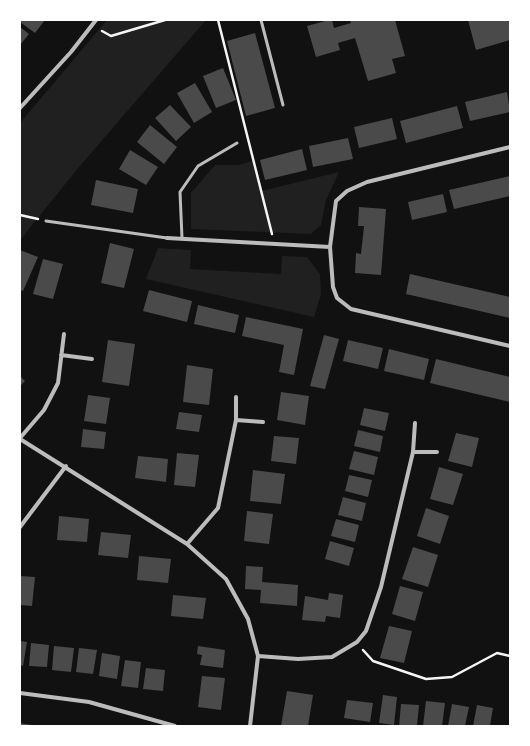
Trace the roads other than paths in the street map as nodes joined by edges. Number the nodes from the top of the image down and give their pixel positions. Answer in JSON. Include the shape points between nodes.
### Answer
{"nodes":[{"id":1,"x":96,"y":20,"type":"edge"},
{"id":2,"x":261,"y":20,"type":"edge"},
{"id":3,"x":283,"y":105,"type":"dead end"},
{"id":4,"x":20,"y":108,"type":"edge"},
{"id":5,"x":237,"y":143,"type":"dead end"},
{"id":6,"x":510,"y":147,"type":"edge"},
{"id":7,"x":46,"y":221,"type":"road end"},
{"id":8,"x":167,"y":238,"type":"joint"},
{"id":9,"x":182,"y":238,"type":"junction"},
{"id":10,"x":330,"y":247,"type":"junction"},
{"id":11,"x":64,"y":334,"type":"dead end"},
{"id":12,"x":510,"y":346,"type":"edge"},
{"id":13,"x":61,"y":355,"type":"junction"},
{"id":14,"x":92,"y":359,"type":"dead end"},
{"id":15,"x":236,"y":397,"type":"dead end"},
{"id":16,"x":236,"y":420,"type":"junction"},
{"id":17,"x":263,"y":422,"type":"dead end"},
{"id":18,"x":415,"y":423,"type":"dead end"},
{"id":19,"x":20,"y":438,"type":"edge"},
{"id":20,"x":413,"y":452,"type":"junction"},
{"id":21,"x":437,"y":452,"type":"dead end"},
{"id":22,"x":66,"y":466,"type":"junction"},
{"id":23,"x":20,"y":527,"type":"edge"},
{"id":24,"x":187,"y":544,"type":"junction"},
{"id":25,"x":258,"y":656,"type":"junction"},
{"id":26,"x":20,"y":693,"type":"edge"},
{"id":27,"x":175,"y":726,"type":"edge"},
{"id":28,"x":250,"y":726,"type":"edge"}],
"edges":[{"from":1,"to":4,"type":"street"},
{"from":2,"to":3,"type":"lane"},
{"from":5,"to":9,"type":"lane","via":[[198,166],[180,192]]},
{"from":6,"to":10,"type":"street","via":[[367,182],[347,191],[336,201]]},
{"from":7,"to":8,"type":"lane"},
{"from":8,"to":9,"type":"street"},
{"from":9,"to":10,"type":"street"},
{"from":10,"to":12,"type":"street","via":[[332,287],[337,298],[351,309]]},
{"from":11,"to":13,"type":"street"},
{"from":13,"to":14,"type":"street"},
{"from":13,"to":19,"type":"street","via":[[58,383],[44,410]]},
{"from":15,"to":16,"type":"street"},
{"from":16,"to":17,"type":"street"},
{"from":16,"to":24,"type":"street","via":[[218,508]]},
{"from":18,"to":20,"type":"street"},
{"from":19,"to":22,"type":"street"},
{"from":20,"to":21,"type":"street"},
{"from":20,"to":25,"type":"street","via":[[381,587],[366,631],[357,642],[332,657],[298,659]]},
{"from":22,"to":23,"type":"street"},
{"from":22,"to":24,"type":"street"},
{"from":24,"to":25,"type":"street","via":[[226,579],[248,620]]},
{"from":25,"to":28,"type":"street"},
{"from":26,"to":27,"type":"street","via":[[89,702]]}]}
